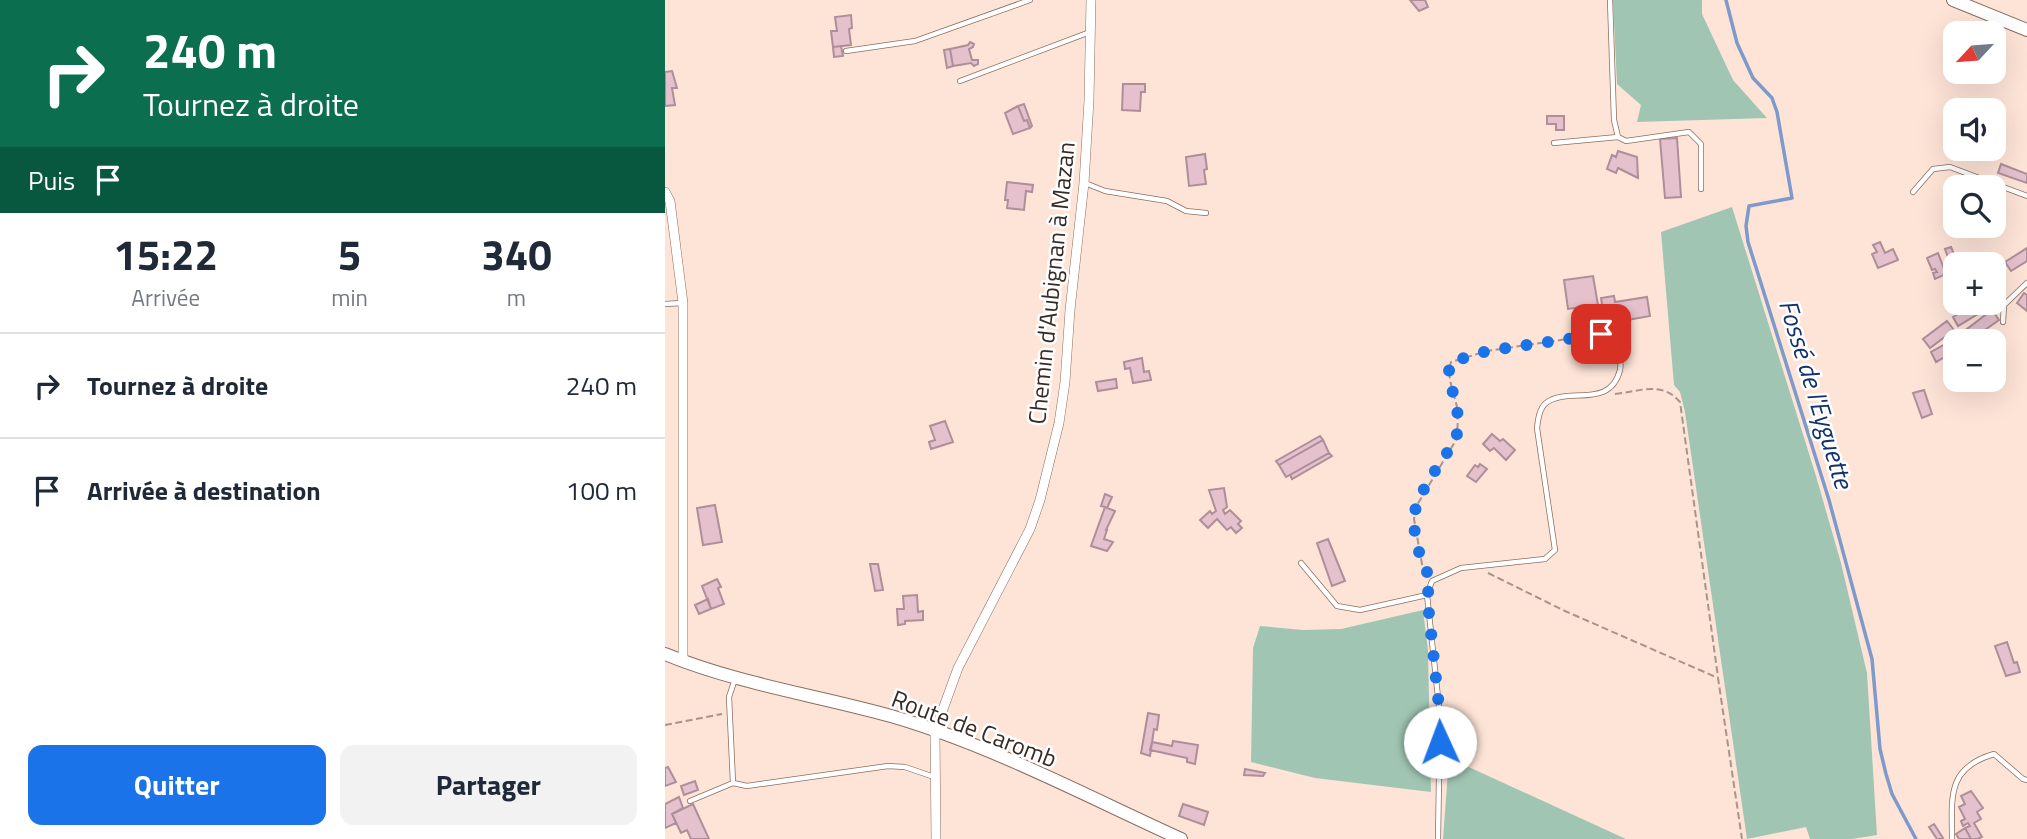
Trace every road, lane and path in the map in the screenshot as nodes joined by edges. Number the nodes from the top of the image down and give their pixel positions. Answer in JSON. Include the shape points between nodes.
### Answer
{"nodes":[{"id":1,"x":1030,"y":0,"type":"edge"},
{"id":2,"x":1091,"y":0,"type":"edge"},
{"id":3,"x":1610,"y":0,"type":"edge"},
{"id":4,"x":1953,"y":0,"type":"edge"},
{"id":5,"x":2027,"y":30,"type":"edge"},
{"id":6,"x":1091,"y":32,"type":"junction"},
{"id":7,"x":846,"y":51,"type":"dead end"},
{"id":8,"x":960,"y":81,"type":"dead end"},
{"id":9,"x":1618,"y":138,"type":"junction"},
{"id":10,"x":1554,"y":143,"type":"dead end"},
{"id":11,"x":1084,"y":183,"type":"junction"},
{"id":12,"x":1701,"y":189,"type":"dead end"},
{"id":13,"x":665,"y":192,"type":"edge"},
{"id":14,"x":1913,"y":192,"type":"dead end"},
{"id":15,"x":2027,"y":197,"type":"edge"},
{"id":16,"x":1206,"y":213,"type":"dead end"},
{"id":17,"x":2027,"y":283,"type":"edge"},
{"id":18,"x":683,"y":303,"type":"junction"},
{"id":19,"x":665,"y":304,"type":"edge"},
{"id":20,"x":2003,"y":322,"type":"dead end"},
{"id":21,"x":1601,"y":334,"type":"joint"},
{"id":22,"x":1593,"y":396,"type":"junction"},
{"id":23,"x":1301,"y":564,"type":"dead end"},
{"id":24,"x":1474,"y":567,"type":"junction"},
{"id":25,"x":1432,"y":581,"type":"junction"},
{"id":26,"x":1427,"y":595,"type":"junction"},
{"id":27,"x":665,"y":654,"type":"edge"},
{"id":28,"x":683,"y":661,"type":"junction"},
{"id":29,"x":735,"y":678,"type":"junction"},
{"id":30,"x":1718,"y":678,"type":"junction"},
{"id":31,"x":730,"y":714,"type":"junction"},
{"id":32,"x":665,"y":725,"type":"edge"},
{"id":33,"x":935,"y":731,"type":"junction"},
{"id":34,"x":935,"y":777,"type":"junction"},
{"id":35,"x":2027,"y":780,"type":"edge"},
{"id":36,"x":733,"y":783,"type":"junction"},
{"id":37,"x":690,"y":801,"type":"dead end"},
{"id":38,"x":936,"y":839,"type":"edge"},
{"id":39,"x":1181,"y":839,"type":"edge"},
{"id":40,"x":1438,"y":839,"type":"edge"},
{"id":41,"x":1742,"y":839,"type":"edge"},
{"id":42,"x":1952,"y":839,"type":"edge"}],
"edges":[{"from":1,"to":7,"type":"lane","via":[[915,41]]},
{"from":2,"to":6,"type":"street","name":"Chemin d'Aubignan à Mazan"},
{"from":3,"to":9,"type":"lane"},
{"from":4,"to":5,"type":"main road"},
{"from":6,"to":8,"type":"lane"},
{"from":6,"to":11,"type":"street","name":"Chemin d'Aubignan à Mazan"},
{"from":9,"to":10,"type":"lane"},
{"from":9,"to":12,"type":"lane","via":[[1626,141],[1689,132],[1701,144]]},
{"from":11,"to":16,"type":"lane"},
{"from":11,"to":33,"type":"street","name":"Chemin d'Aubignan à Mazan","via":[[1065,382],[1040,500],[1030,529],[958,668]]},
{"from":13,"to":18,"type":"street"},
{"from":14,"to":15,"type":"lane","via":[[1933,169],[1950,167]]},
{"from":17,"to":20,"type":"lane","via":[[2004,305]]},
{"from":18,"to":19,"type":"lane"},
{"from":18,"to":28,"type":"street"},
{"from":21,"to":22,"type":"lane","via":[[1620,358],[1619,371],[1612,385]]},
{"from":21,"to":25,"type":"path","via":[[1487,351],[1451,362],[1456,440],[1417,505],[1414,519],[1422,564]]},
{"from":22,"to":24,"type":"lane","via":[[1558,398],[1539,414],[1537,428],[1555,550],[1545,559]]},
{"from":22,"to":30,"type":"path","via":[[1663,388],[1679,402]]},
{"from":23,"to":26,"type":"lane","via":[[1337,606],[1360,610]]},
{"from":24,"to":25,"type":"lane"},
{"from":24,"to":30,"type":"path"},
{"from":25,"to":26,"type":"lane"},
{"from":26,"to":40,"type":"lane","via":[[1440,716]]},
{"from":27,"to":28,"type":"main road","name":"Route de Caromb"},
{"from":28,"to":29,"type":"main road","name":"Route de Caromb"},
{"from":29,"to":31,"type":"lane"},
{"from":29,"to":33,"type":"main road","name":"Route de Caromb"},
{"from":30,"to":41,"type":"path"},
{"from":31,"to":32,"type":"path"},
{"from":31,"to":36,"type":"lane"},
{"from":33,"to":34,"type":"street","name":"Chemin d'Aubignan à Mazan"},
{"from":33,"to":39,"type":"main road","name":"Route de Caromb"},
{"from":34,"to":36,"type":"lane","via":[[888,766],[747,786]]},
{"from":34,"to":38,"type":"street","name":"Chemin d'Aubignan à Mazan"},
{"from":35,"to":42,"type":"lane","via":[[1994,754],[1970,764],[1960,773],[1954,792]]},
{"from":36,"to":37,"type":"lane"}]}
